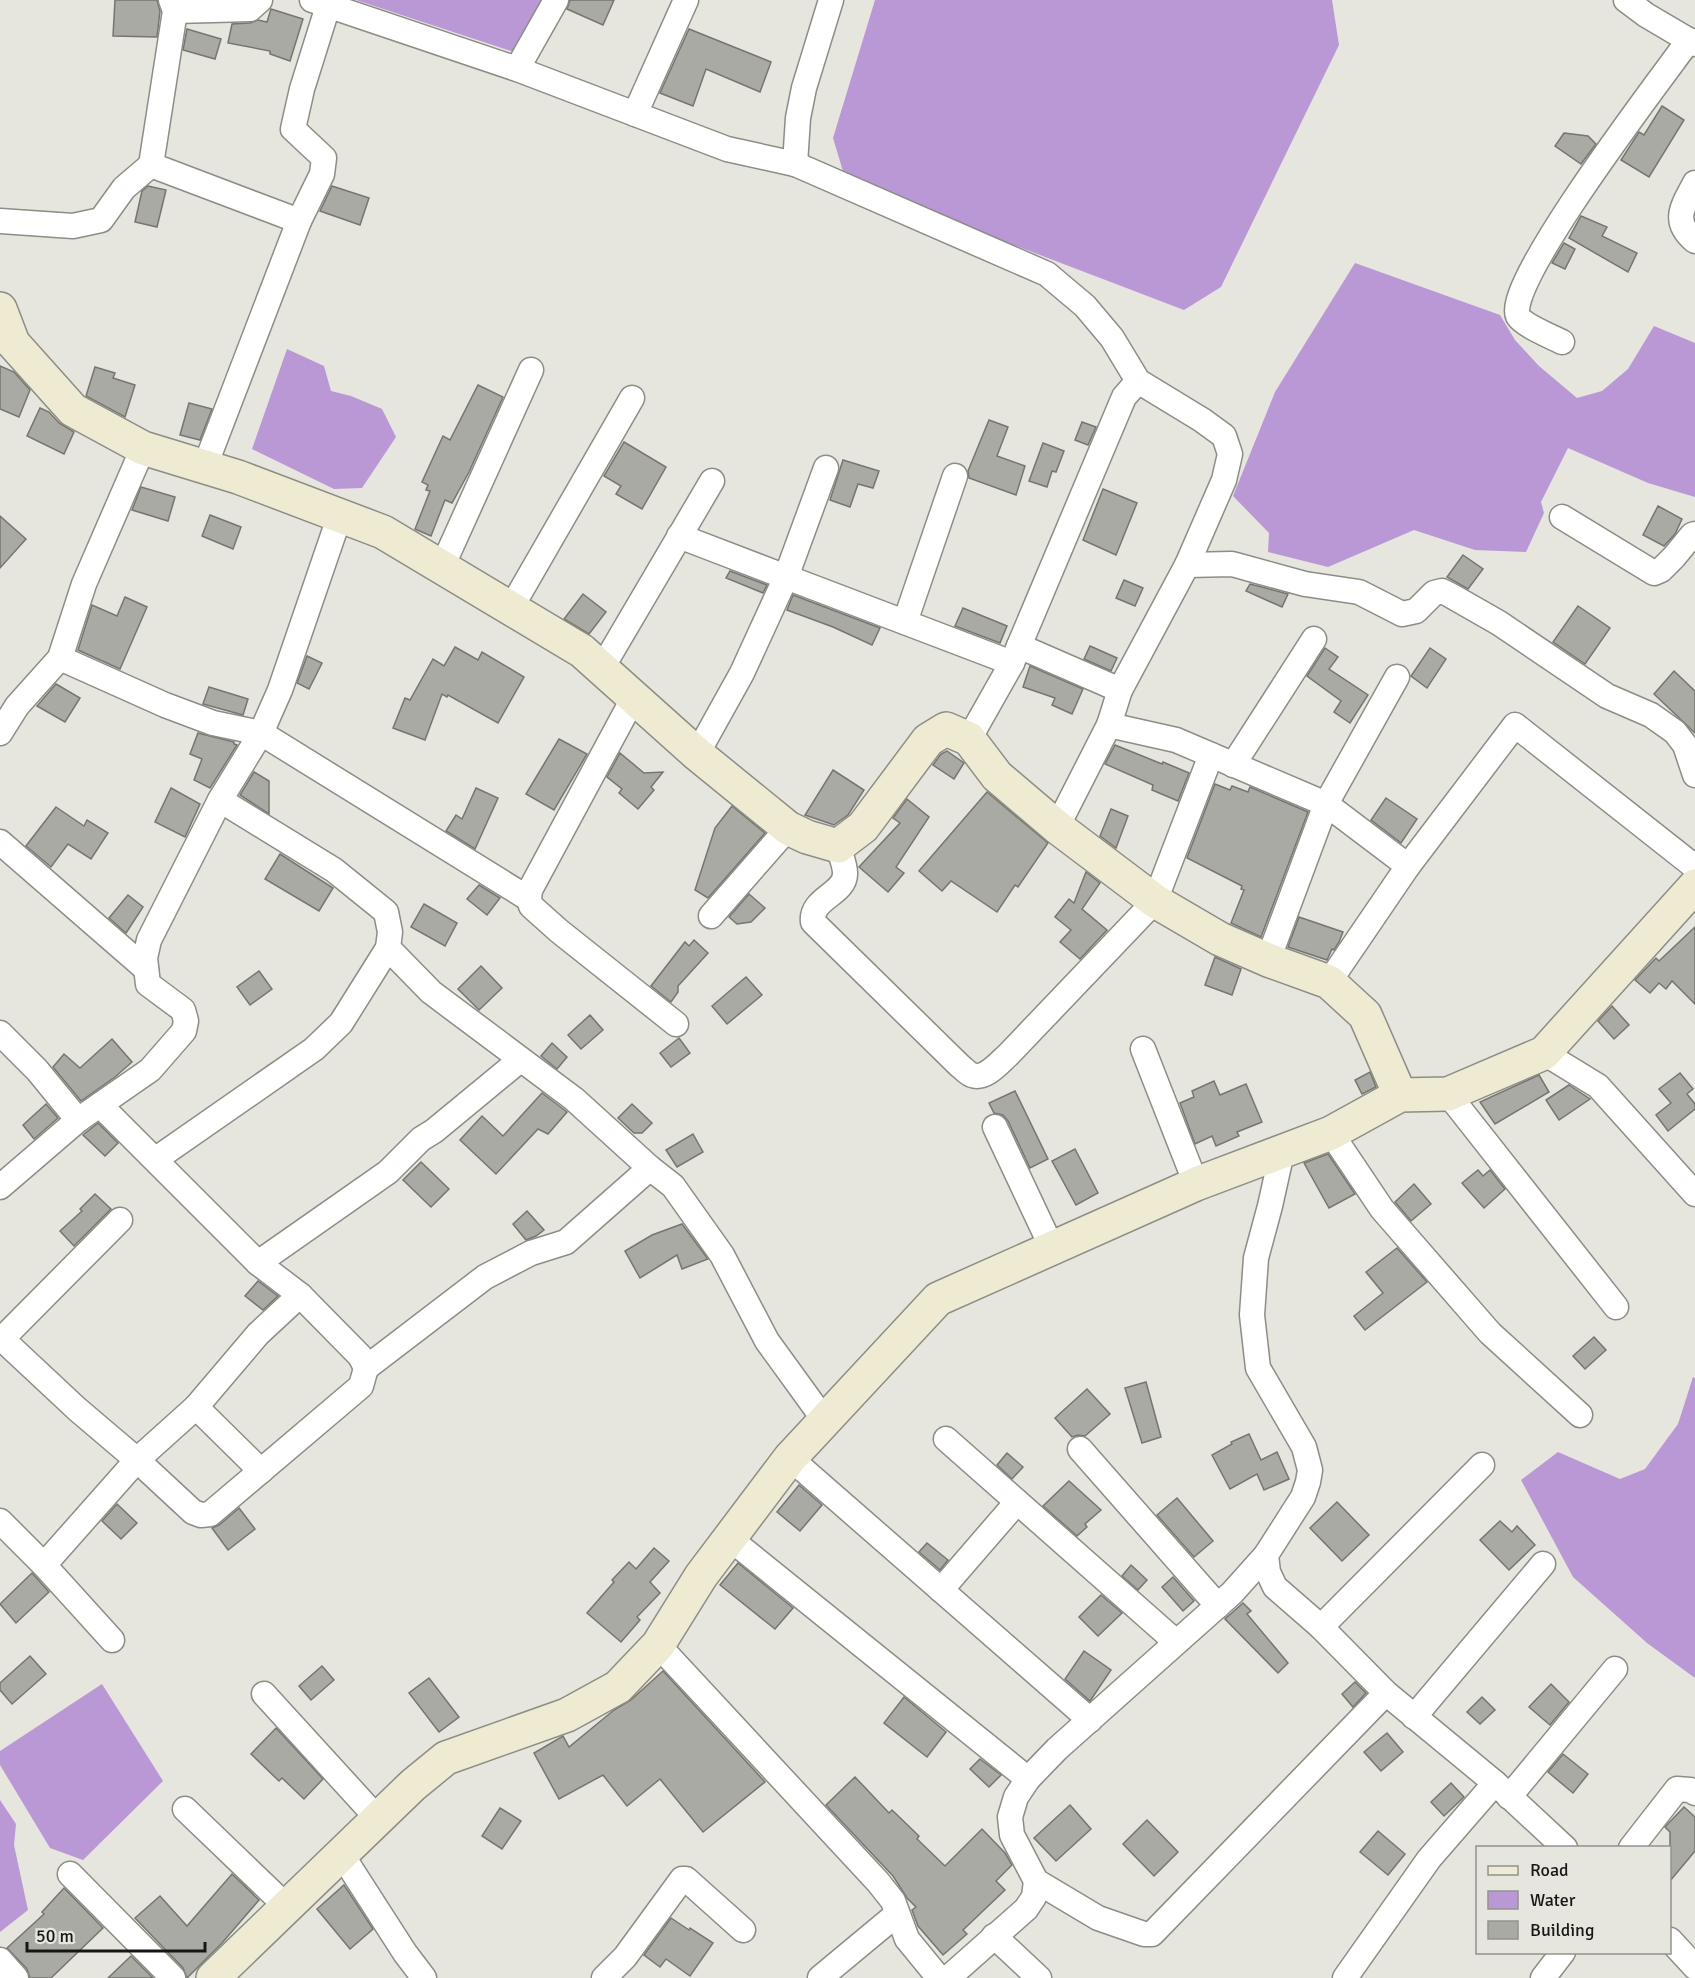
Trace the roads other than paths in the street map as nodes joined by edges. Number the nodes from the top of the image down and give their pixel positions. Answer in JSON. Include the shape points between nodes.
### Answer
{"nodes":[{"id":1,"x":260,"y":0,"type":"edge"},
{"id":2,"x":556,"y":0,"type":"edge"},
{"id":3,"x":686,"y":0,"type":"edge"},
{"id":4,"x":831,"y":0,"type":"edge"},
{"id":5,"x":1626,"y":0,"type":"edge"},
{"id":6,"x":320,"y":3,"type":"edge"},
{"id":7,"x":173,"y":6,"type":"edge"},
{"id":8,"x":1653,"y":8,"type":"edge"},
{"id":9,"x":1692,"y":42,"type":"edge"},
{"id":10,"x":517,"y":69,"type":"junction"},
{"id":11,"x":635,"y":114,"type":"junction"},
{"id":12,"x":795,"y":164,"type":"junction"},
{"id":13,"x":151,"y":165,"type":"junction"},
{"id":14,"x":1695,"y":183,"type":"edge"},
{"id":15,"x":0,"y":220,"type":"edge"},
{"id":16,"x":299,"y":221,"type":"junction"},
{"id":17,"x":1695,"y":241,"type":"edge"},
{"id":18,"x":0,"y":309,"type":"edge"},
{"id":19,"x":1562,"y":342,"type":"dead end"},
{"id":20,"x":531,"y":370,"type":"dead end"},
{"id":21,"x":1138,"y":381,"type":"junction"},
{"id":22,"x":632,"y":398,"type":"dead end"},
{"id":23,"x":143,"y":448,"type":"junction"},
{"id":24,"x":205,"y":466,"type":"junction"},
{"id":25,"x":826,"y":468,"type":"dead end"},
{"id":26,"x":955,"y":476,"type":"dead end"},
{"id":27,"x":712,"y":481,"type":"dead end"},
{"id":28,"x":340,"y":515,"type":"junction"},
{"id":29,"x":1562,"y":517,"type":"dead end"},
{"id":30,"x":1695,"y":534,"type":"edge"},
{"id":31,"x":680,"y":536,"type":"junction"},
{"id":32,"x":1187,"y":565,"type":"junction"},
{"id":33,"x":442,"y":567,"type":"junction"},
{"id":34,"x":786,"y":577,"type":"junction"},
{"id":35,"x":511,"y":608,"type":"junction"},
{"id":36,"x":905,"y":622,"type":"junction"},
{"id":37,"x":1314,"y":639,"type":"dead end"},
{"id":38,"x":1015,"y":654,"type":"junction"},
{"id":39,"x":60,"y":658,"type":"junction"},
{"id":40,"x":602,"y":668,"type":"junction"},
{"id":41,"x":1397,"y":677,"type":"dead end"},
{"id":42,"x":1120,"y":690,"type":"junction"},
{"id":43,"x":634,"y":697,"type":"junction"},
{"id":44,"x":1109,"y":725,"type":"junction"},
{"id":45,"x":1,"y":729,"type":"edge"},
{"id":46,"x":261,"y":734,"type":"junction"},
{"id":47,"x":969,"y":739,"type":"junction"},
{"id":48,"x":697,"y":754,"type":"junction"},
{"id":49,"x":1211,"y":755,"type":"junction"},
{"id":50,"x":1233,"y":765,"type":"junction"},
{"id":51,"x":1695,"y":775,"type":"edge"},
{"id":52,"x":219,"y":800,"type":"junction"},
{"id":53,"x":1326,"y":804,"type":"junction"},
{"id":54,"x":1057,"y":827,"type":"junction"},
{"id":55,"x":788,"y":828,"type":"junction"},
{"id":56,"x":0,"y":842,"type":"edge"},
{"id":57,"x":838,"y":846,"type":"junction"},
{"id":58,"x":1408,"y":866,"type":"junction"},
{"id":59,"x":1695,"y":867,"type":"edge"},
{"id":60,"x":1695,"y":886,"type":"edge"},
{"id":61,"x":529,"y":899,"type":"junction"},
{"id":62,"x":1155,"y":901,"type":"junction"},
{"id":63,"x":711,"y":916,"type":"dead end"},
{"id":64,"x":388,"y":948,"type":"junction"},
{"id":65,"x":1268,"y":960,"type":"junction"},
{"id":66,"x":146,"y":969,"type":"junction"},
{"id":67,"x":1329,"y":982,"type":"junction"},
{"id":68,"x":676,"y":1024,"type":"dead end"},
{"id":69,"x":0,"y":1033,"type":"edge"},
{"id":70,"x":1143,"y":1049,"type":"dead end"},
{"id":71,"x":1544,"y":1053,"type":"junction"},
{"id":72,"x":520,"y":1060,"type":"junction"},
{"id":73,"x":1448,"y":1094,"type":"junction"},
{"id":74,"x":1400,"y":1095,"type":"junction"},
{"id":75,"x":100,"y":1105,"type":"junction"},
{"id":76,"x":78,"y":1120,"type":"junction"},
{"id":77,"x":996,"y":1127,"type":"dead end"},
{"id":78,"x":1331,"y":1133,"type":"junction"},
{"id":79,"x":1282,"y":1152,"type":"junction"},
{"id":80,"x":156,"y":1160,"type":"junction"},
{"id":81,"x":650,"y":1168,"type":"junction"},
{"id":82,"x":1196,"y":1184,"type":"junction"},
{"id":83,"x":0,"y":1186,"type":"edge"},
{"id":84,"x":1695,"y":1194,"type":"edge"},
{"id":85,"x":120,"y":1220,"type":"dead end"},
{"id":86,"x":1052,"y":1248,"type":"junction"},
{"id":87,"x":258,"y":1263,"type":"junction"},
{"id":88,"x":300,"y":1295,"type":"junction"},
{"id":89,"x":1616,"y":1307,"type":"dead end"},
{"id":90,"x":1,"y":1338,"type":"edge"},
{"id":91,"x":366,"y":1368,"type":"junction"},
{"id":92,"x":196,"y":1407,"type":"junction"},
{"id":93,"x":1580,"y":1415,"type":"dead end"},
{"id":94,"x":825,"y":1421,"type":"junction"},
{"id":95,"x":946,"y":1439,"type":"dead end"},
{"id":96,"x":1080,"y":1449,"type":"dead end"},
{"id":97,"x":790,"y":1458,"type":"junction"},
{"id":98,"x":137,"y":1460,"type":"junction"},
{"id":99,"x":1482,"y":1466,"type":"dead end"},
{"id":100,"x":261,"y":1471,"type":"junction"},
{"id":101,"x":1017,"y":1502,"type":"junction"},
{"id":102,"x":0,"y":1521,"type":"edge"},
{"id":103,"x":729,"y":1538,"type":"junction"},
{"id":104,"x":1266,"y":1555,"type":"junction"},
{"id":105,"x":1544,"y":1564,"type":"dead end"},
{"id":106,"x":44,"y":1565,"type":"junction"},
{"id":107,"x":941,"y":1590,"type":"junction"},
{"id":108,"x":1218,"y":1606,"type":"junction"},
{"id":109,"x":1321,"y":1627,"type":"junction"},
{"id":110,"x":112,"y":1640,"type":"dead end"},
{"id":111,"x":1176,"y":1642,"type":"junction"},
{"id":112,"x":658,"y":1645,"type":"junction"},
{"id":113,"x":1615,"y":1669,"type":"dead end"},
{"id":114,"x":1386,"y":1693,"type":"junction"},
{"id":115,"x":264,"y":1694,"type":"dead end"},
{"id":116,"x":1414,"y":1717,"type":"junction"},
{"id":117,"x":1090,"y":1720,"type":"junction"},
{"id":118,"x":1028,"y":1779,"type":"junction"},
{"id":119,"x":1502,"y":1790,"type":"junction"},
{"id":120,"x":1695,"y":1793,"type":"edge"},
{"id":121,"x":185,"y":1809,"type":"dead end"},
{"id":122,"x":378,"y":1819,"type":"junction"},
{"id":123,"x":1563,"y":1846,"type":"edge"},
{"id":124,"x":1633,"y":1846,"type":"edge"},
{"id":125,"x":342,"y":1855,"type":"junction"},
{"id":126,"x":70,"y":1875,"type":"dead end"},
{"id":127,"x":1036,"y":1881,"type":"junction"},
{"id":128,"x":287,"y":1907,"type":"junction"},
{"id":129,"x":897,"y":1914,"type":"junction"},
{"id":130,"x":743,"y":1930,"type":"dead end"},
{"id":131,"x":994,"y":1936,"type":"junction"},
{"id":132,"x":1671,"y":1941,"type":"edge"},
{"id":133,"x":1562,"y":1954,"type":"edge"},
{"id":134,"x":0,"y":1960,"type":"edge"},
{"id":135,"x":1695,"y":1968,"type":"edge"},
{"id":136,"x":16,"y":1978,"type":"edge"},
{"id":137,"x":173,"y":1978,"type":"edge"},
{"id":138,"x":213,"y":1978,"type":"edge"},
{"id":139,"x":424,"y":1978,"type":"edge"},
{"id":140,"x":604,"y":1978,"type":"edge"},
{"id":141,"x":820,"y":1978,"type":"edge"},
{"id":142,"x":939,"y":1978,"type":"edge"},
{"id":143,"x":948,"y":1978,"type":"edge"},
{"id":144,"x":1039,"y":1978,"type":"edge"},
{"id":145,"x":1345,"y":1978,"type":"edge"},
{"id":146,"x":1543,"y":1978,"type":"edge"},
{"id":147,"x":1688,"y":1978,"type":"edge"}],
"edges":[{"from":1,"to":7,"type":"street","via":[[250,9]]},
{"from":2,"to":10,"type":"street"},
{"from":3,"to":11,"type":"street"},
{"from":4,"to":12,"type":"street","via":[[804,88]]},
{"from":5,"to":8,"type":"street"},
{"from":6,"to":10,"type":"street"},
{"from":6,"to":16,"type":"street","via":[[293,129],[324,158],[322,174]]},
{"from":7,"to":13,"type":"street"},
{"from":8,"to":9,"type":"street"},
{"from":9,"to":19,"type":"street","via":[[1584,185],[1524,286],[1518,316]]},
{"from":10,"to":11,"type":"street"},
{"from":11,"to":12,"type":"street","via":[[727,149]]},
{"from":12,"to":21,"type":"street","via":[[1047,274],[1086,306],[1112,338]]},
{"from":13,"to":15,"type":"street","via":[[124,188],[101,220],[73,226]]},
{"from":13,"to":16,"type":"street"},
{"from":14,"to":17,"type":"street","via":[[1680,220]]},
{"from":16,"to":24,"type":"street"},
{"from":18,"to":23,"type":"street","via":[[13,343],[73,410]]},
{"from":20,"to":33,"type":"street"},
{"from":21,"to":32,"type":"street","via":[[1224,436],[1230,454],[1224,480]]},
{"from":21,"to":38,"type":"street","via":[[1124,397]]},
{"from":22,"to":35,"type":"street"},
{"from":23,"to":24,"type":"street"},
{"from":23,"to":39,"type":"street","via":[[84,584]]},
{"from":24,"to":28,"type":"street"},
{"from":25,"to":34,"type":"street"},
{"from":26,"to":36,"type":"street"},
{"from":27,"to":31,"type":"street"},
{"from":28,"to":33,"type":"street","via":[[382,532]]},
{"from":28,"to":46,"type":"street"},
{"from":29,"to":30,"type":"street","via":[[1654,573]]},
{"from":31,"to":34,"type":"street"},
{"from":31,"to":40,"type":"street"},
{"from":32,"to":42,"type":"street"},
{"from":32,"to":51,"type":"street","via":[[1232,564],[1305,584],[1359,592],[1402,614],[1416,611],[1434,593],[1442,591],[1499,623],[1607,696],[1651,715],[1675,732],[1685,745]]},
{"from":33,"to":35,"type":"street"},
{"from":34,"to":36,"type":"street"},
{"from":34,"to":48,"type":"street","via":[[742,673]]},
{"from":35,"to":40,"type":"street","via":[[582,651]]},
{"from":36,"to":38,"type":"street"},
{"from":37,"to":50,"type":"street"},
{"from":38,"to":42,"type":"street"},
{"from":38,"to":47,"type":"street"},
{"from":39,"to":45,"type":"street"},
{"from":39,"to":46,"type":"street","via":[[165,705],[213,723]]},
{"from":40,"to":43,"type":"street"},
{"from":41,"to":53,"type":"street"},
{"from":42,"to":44,"type":"street"},
{"from":43,"to":48,"type":"street"},
{"from":43,"to":61,"type":"street","via":[[530,890]]},
{"from":44,"to":49,"type":"street","via":[[1176,740]]},
{"from":44,"to":54,"type":"street"},
{"from":46,"to":52,"type":"street"},
{"from":46,"to":61,"type":"street"},
{"from":47,"to":54,"type":"street","via":[[997,776]]},
{"from":47,"to":57,"type":"street","via":[[946,729],[928,740],[863,827]]},
{"from":48,"to":55,"type":"street"},
{"from":49,"to":50,"type":"street"},
{"from":49,"to":62,"type":"street"},
{"from":50,"to":53,"type":"street"},
{"from":52,"to":64,"type":"street","via":[[334,870],[386,912]]},
{"from":52,"to":66,"type":"street","via":[[149,940]]},
{"from":53,"to":58,"type":"street"},
{"from":53,"to":65,"type":"street"},
{"from":54,"to":62,"type":"street"},
{"from":55,"to":57,"type":"street"},
{"from":55,"to":63,"type":"street"},
{"from":56,"to":66,"type":"street"},
{"from":57,"to":62,"type":"street","via":[[844,879],[815,908],[813,922],[972,1075],[980,1076],[1008,1055]]},
{"from":58,"to":59,"type":"street","via":[[1515,725]]},
{"from":58,"to":67,"type":"street"},
{"from":60,"to":71,"type":"street"},
{"from":61,"to":68,"type":"street","via":[[531,906],[559,931]]},
{"from":62,"to":65,"type":"street","via":[[1220,939]]},
{"from":64,"to":72,"type":"street","via":[[431,992]]},
{"from":64,"to":80,"type":"street","via":[[340,1023],[314,1049]]},
{"from":65,"to":67,"type":"street"},
{"from":66,"to":75,"type":"street","via":[[148,984],[183,1010],[184,1030],[150,1070]]},
{"from":67,"to":74,"type":"street","via":[[1365,1016]]},
{"from":69,"to":76,"type":"street"},
{"from":70,"to":82,"type":"street"},
{"from":71,"to":73,"type":"street"},
{"from":71,"to":84,"type":"street","via":[[1598,1086]]},
{"from":72,"to":81,"type":"street","via":[[574,1099]]},
{"from":72,"to":87,"type":"street","via":[[421,1139],[388,1172]]},
{"from":73,"to":74,"type":"street"},
{"from":73,"to":89,"type":"street"},
{"from":74,"to":78,"type":"street"},
{"from":75,"to":76,"type":"street"},
{"from":75,"to":80,"type":"street"},
{"from":76,"to":83,"type":"street"},
{"from":77,"to":86,"type":"street"},
{"from":78,"to":79,"type":"street"},
{"from":78,"to":93,"type":"street","via":[[1382,1209],[1490,1333]]},
{"from":79,"to":82,"type":"street"},
{"from":79,"to":104,"type":"street","via":[[1256,1258],[1252,1315],[1258,1368],[1304,1447],[1310,1470],[1303,1497]]},
{"from":80,"to":87,"type":"street"},
{"from":81,"to":91,"type":"street","via":[[566,1242],[531,1253],[485,1277]]},
{"from":81,"to":94,"type":"street","via":[[673,1186],[722,1255],[767,1341]]},
{"from":82,"to":86,"type":"street"},
{"from":85,"to":90,"type":"street"},
{"from":86,"to":94,"type":"street","via":[[938,1299]]},
{"from":87,"to":88,"type":"street"},
{"from":88,"to":91,"type":"street","via":[[360,1356]]},
{"from":88,"to":92,"type":"street","via":[[258,1334]]},
{"from":90,"to":98,"type":"street"},
{"from":91,"to":100,"type":"street","via":[[361,1386]]},
{"from":92,"to":98,"type":"street"},
{"from":92,"to":100,"type":"street"},
{"from":94,"to":97,"type":"street"},
{"from":95,"to":101,"type":"street"},
{"from":96,"to":108,"type":"street"},
{"from":97,"to":103,"type":"street"},
{"from":97,"to":107,"type":"street"},
{"from":98,"to":100,"type":"street","via":[[201,1515],[210,1514]]},
{"from":98,"to":106,"type":"street"},
{"from":99,"to":109,"type":"street"},
{"from":101,"to":107,"type":"street"},
{"from":101,"to":111,"type":"street"},
{"from":102,"to":106,"type":"street"},
{"from":103,"to":112,"type":"street"},
{"from":103,"to":118,"type":"street"},
{"from":104,"to":108,"type":"street"},
{"from":104,"to":109,"type":"street","via":[[1275,1587]]},
{"from":105,"to":116,"type":"street"},
{"from":106,"to":110,"type":"street"},
{"from":107,"to":117,"type":"street"},
{"from":108,"to":111,"type":"street"},
{"from":109,"to":114,"type":"street"},
{"from":111,"to":117,"type":"street"},
{"from":112,"to":122,"type":"street","via":[[618,1687],[567,1715],[446,1758]]},
{"from":112,"to":129,"type":"street","via":[[878,1882],[893,1901]]},
{"from":113,"to":119,"type":"street"},
{"from":114,"to":116,"type":"street"},
{"from":114,"to":127,"type":"street","via":[[1152,1934],[1098,1918]]},
{"from":115,"to":122,"type":"street"},
{"from":116,"to":119,"type":"street"},
{"from":117,"to":118,"type":"street"},
{"from":118,"to":127,"type":"street","via":[[1016,1797],[1010,1817],[1012,1835]]},
{"from":119,"to":123,"type":"street"},
{"from":119,"to":145,"type":"street","via":[[1429,1858]]},
{"from":120,"to":124,"type":"street","via":[[1677,1789]]},
{"from":121,"to":128,"type":"street"},
{"from":122,"to":125,"type":"street"},
{"from":125,"to":128,"type":"street"},
{"from":125,"to":139,"type":"street"},
{"from":126,"to":137,"type":"street"},
{"from":127,"to":131,"type":"street","via":[[1034,1896],[1026,1909]]},
{"from":128,"to":138,"type":"street"},
{"from":129,"to":141,"type":"street"},
{"from":129,"to":142,"type":"street","via":[[907,1939]]},
{"from":130,"to":140,"type":"street","via":[[682,1879],[625,1957]]},
{"from":131,"to":143,"type":"street"},
{"from":131,"to":144,"type":"street"},
{"from":132,"to":135,"type":"street"},
{"from":133,"to":146,"type":"street"},
{"from":134,"to":136,"type":"street"},
{"from":135,"to":147,"type":"street"}]}
